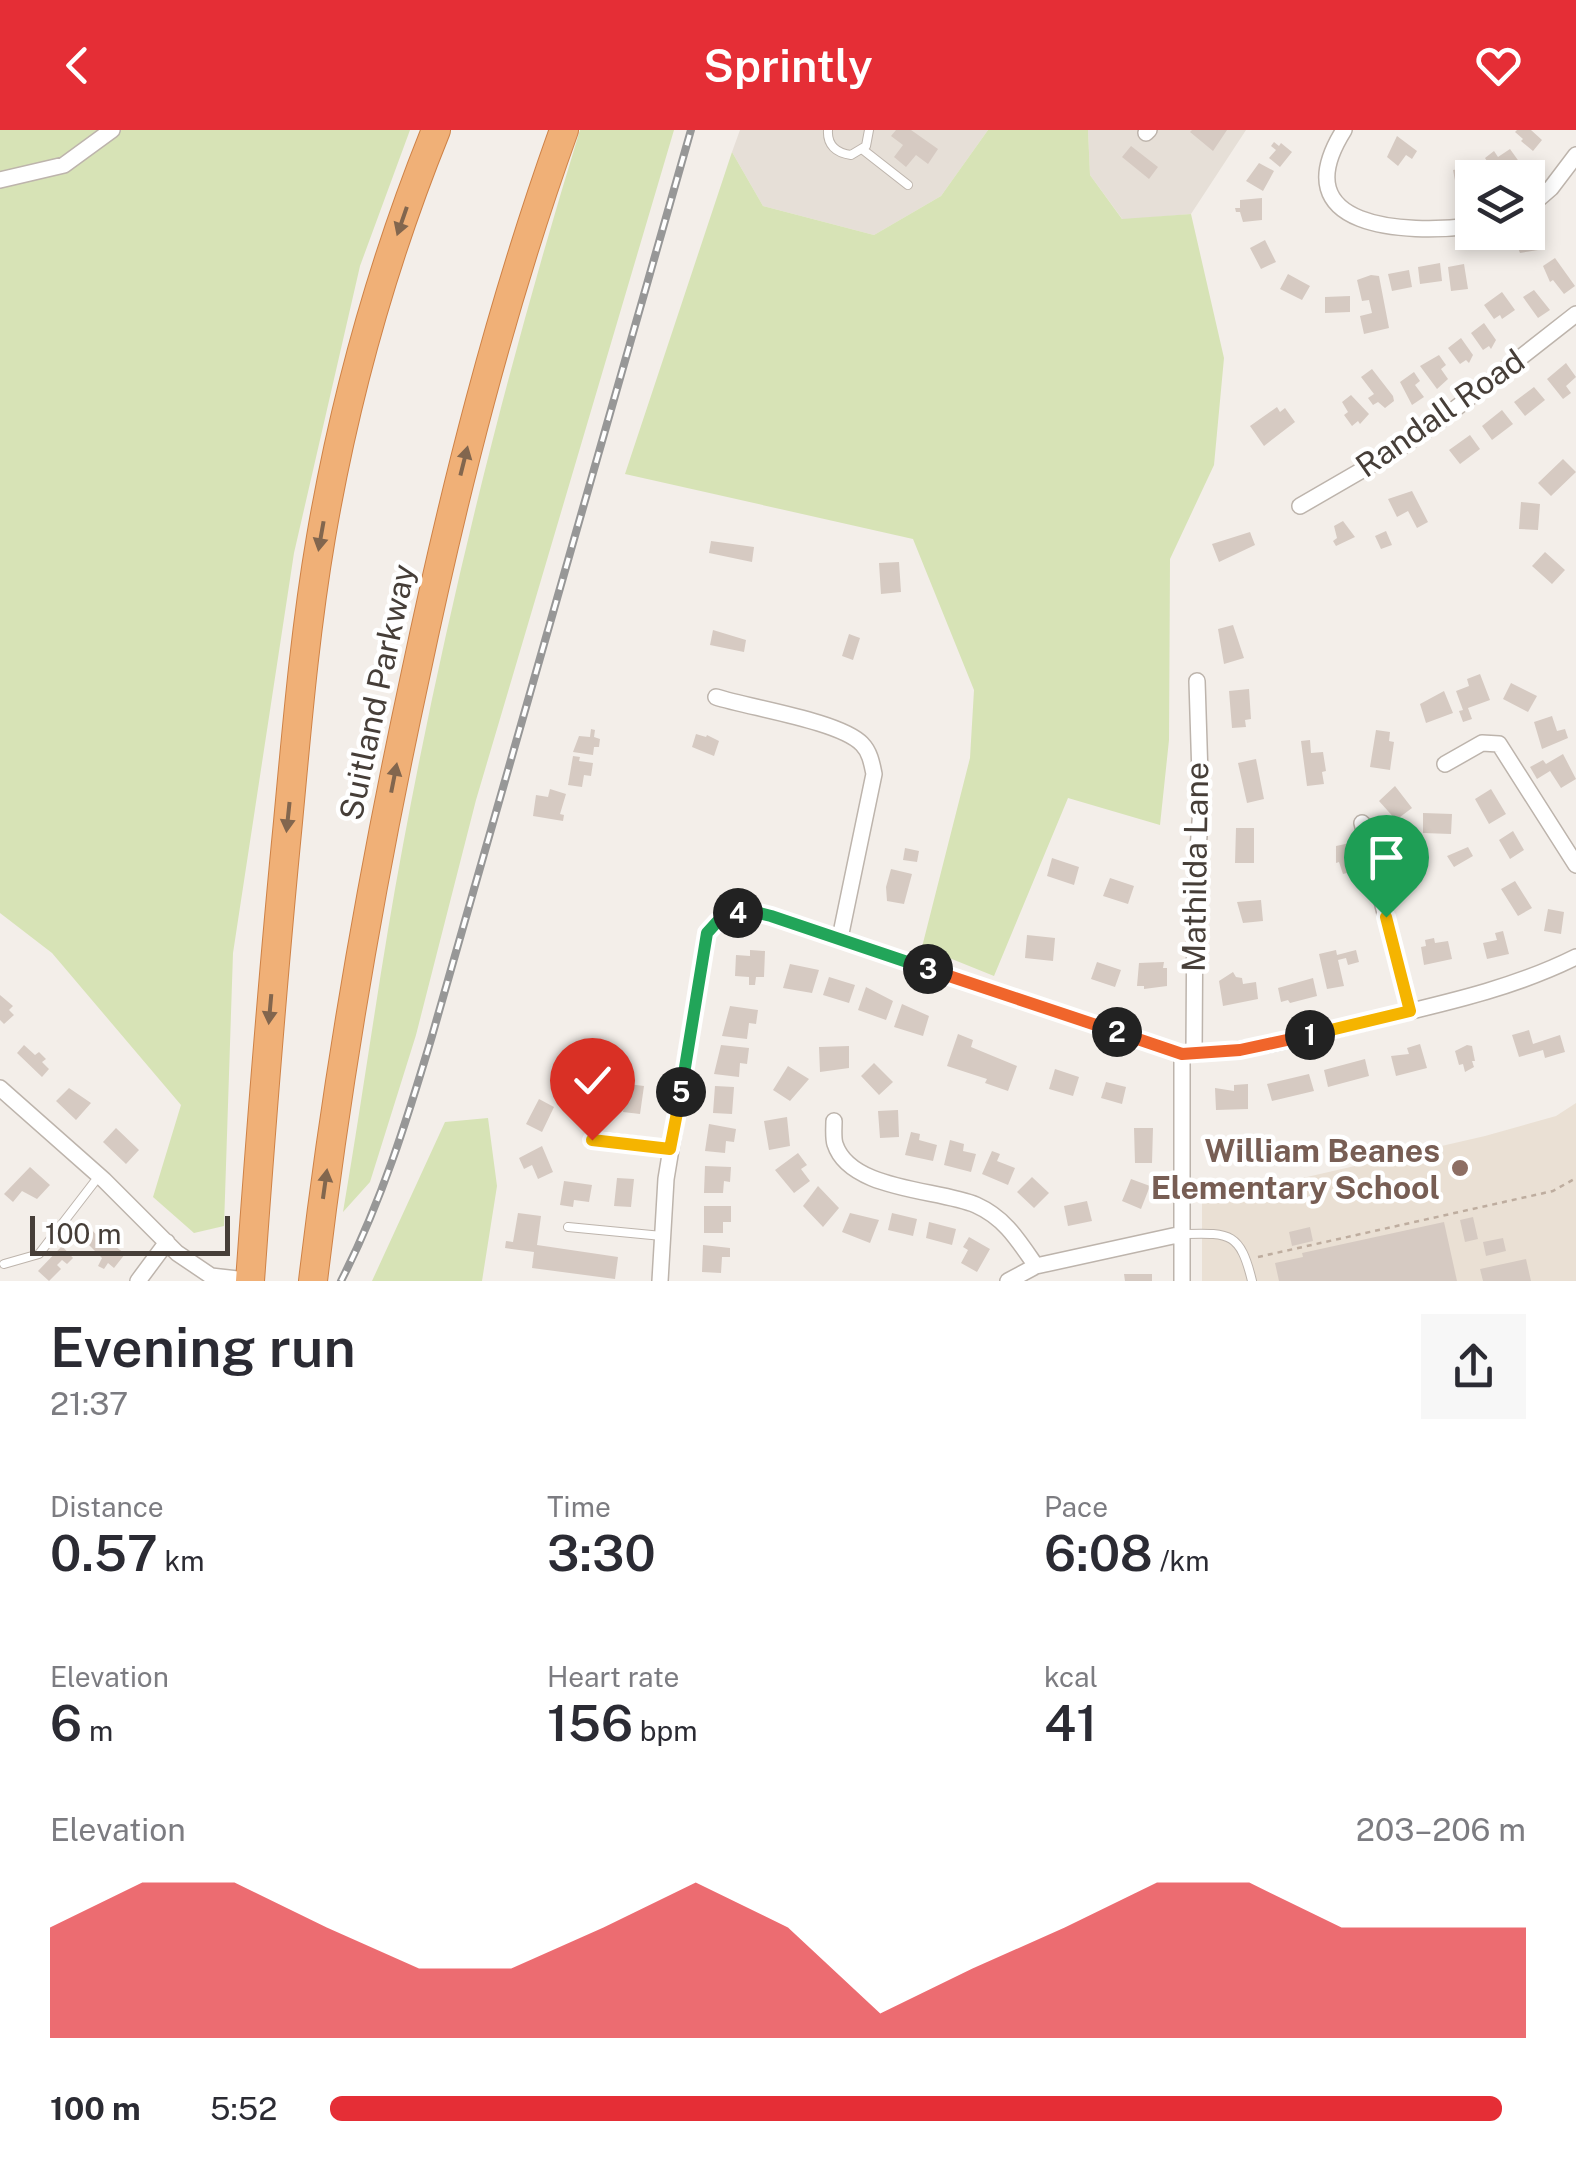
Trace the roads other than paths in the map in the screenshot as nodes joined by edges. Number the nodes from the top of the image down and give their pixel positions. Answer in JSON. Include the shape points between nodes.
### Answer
{"nodes":[{"id":1,"x":112,"y":130,"type":"edge"},
{"id":2,"x":436,"y":130,"type":"edge"},
{"id":3,"x":564,"y":130,"type":"edge"},
{"id":4,"x":828,"y":130,"type":"edge"},
{"id":5,"x":870,"y":130,"type":"edge"},
{"id":6,"x":1344,"y":130,"type":"edge"},
{"id":7,"x":862,"y":150,"type":"junction"},
{"id":8,"x":1576,"y":156,"type":"edge"},
{"id":9,"x":0,"y":180,"type":"edge"},
{"id":10,"x":908,"y":185,"type":"dead end"},
{"id":11,"x":1545,"y":193,"type":"edge"},
{"id":12,"x":1455,"y":227,"type":"edge"},
{"id":13,"x":1576,"y":314,"type":"edge"},
{"id":14,"x":1300,"y":506,"type":"dead end"},
{"id":15,"x":1197,"y":680,"type":"dead end"},
{"id":16,"x":716,"y":697,"type":"dead end"},
{"id":17,"x":1445,"y":764,"type":"dead end"},
{"id":18,"x":1362,"y":823,"type":"dead end"},
{"id":19,"x":1576,"y":865,"type":"edge"},
{"id":20,"x":840,"y":938,"type":"junction"},
{"id":21,"x":1576,"y":957,"type":"edge"},
{"id":22,"x":1410,"y":1011,"type":"junction"},
{"id":23,"x":1188,"y":1054,"type":"junction"},
{"id":24,"x":0,"y":1088,"type":"edge"},
{"id":25,"x":834,"y":1121,"type":"dead end"},
{"id":26,"x":592,"y":1140,"type":"dead end"},
{"id":27,"x":670,"y":1149,"type":"junction"},
{"id":28,"x":99,"y":1176,"type":"junction"},
{"id":29,"x":568,"y":1227,"type":"dead end"},
{"id":30,"x":1182,"y":1234,"type":"junction"},
{"id":31,"x":662,"y":1236,"type":"junction"},
{"id":32,"x":167,"y":1242,"type":"junction"},
{"id":33,"x":4,"y":1264,"type":"dead end"},
{"id":34,"x":1036,"y":1266,"type":"junction"},
{"id":35,"x":138,"y":1281,"type":"edge"},
{"id":36,"x":252,"y":1281,"type":"edge"},
{"id":37,"x":313,"y":1281,"type":"edge"},
{"id":38,"x":660,"y":1281,"type":"edge"},
{"id":39,"x":1008,"y":1281,"type":"edge"},
{"id":40,"x":1182,"y":1281,"type":"edge"},
{"id":41,"x":1252,"y":1281,"type":"edge"}],
"edges":[{"from":1,"to":9,"type":"street","via":[[64,166]]},
{"from":2,"to":36,"type":"highway","name":"Suitland Parkway","one_way":true,"via":[[369,325],[321,539],[279,912]]},
{"from":37,"to":3,"type":"highway","name":"Suitland Parkway","one_way":true,"via":[[362,948],[428,613],[503,316]]},
{"from":4,"to":7,"type":"lane","via":[[834,150]]},
{"from":5,"to":7,"type":"lane"},
{"from":6,"to":12,"type":"street","via":[[1326,168],[1327,188],[1344,211],[1390,226]]},
{"from":7,"to":10,"type":"lane"},
{"from":8,"to":11,"type":"street"},
{"from":13,"to":14,"type":"street","name":"Randall Road","via":[[1442,419]]},
{"from":15,"to":23,"type":"street","name":"Mathilda Lane","via":[[1201,808]]},
{"from":16,"to":20,"type":"street","via":[[848,735],[868,754],[874,774]]},
{"from":17,"to":19,"type":"street","via":[[1482,743],[1500,744]]},
{"from":18,"to":22,"type":"street"},
{"from":20,"to":23,"type":"street"},
{"from":20,"to":27,"type":"street","via":[[755,912],[712,926]]},
{"from":21,"to":22,"type":"street"},
{"from":22,"to":23,"type":"street","via":[[1256,1046]]},
{"from":23,"to":30,"type":"street","name":"Mathilda Lane"},
{"from":24,"to":28,"type":"street"},
{"from":25,"to":34,"type":"street","via":[[835,1146],[850,1166],[911,1190],[974,1204],[1007,1223]]},
{"from":26,"to":27,"type":"street"},
{"from":27,"to":31,"type":"street"},
{"from":28,"to":32,"type":"street"},
{"from":28,"to":33,"type":"lane","via":[[39,1254]]},
{"from":29,"to":31,"type":"lane"},
{"from":30,"to":34,"type":"street"},
{"from":30,"to":40,"type":"street","name":"Mathilda Lane"},
{"from":30,"to":41,"type":"lane","via":[[1232,1237]]},
{"from":31,"to":38,"type":"street"},
{"from":32,"to":35,"type":"street"},
{"from":32,"to":36,"type":"street","via":[[212,1276]]},
{"from":34,"to":39,"type":"street"}]}
